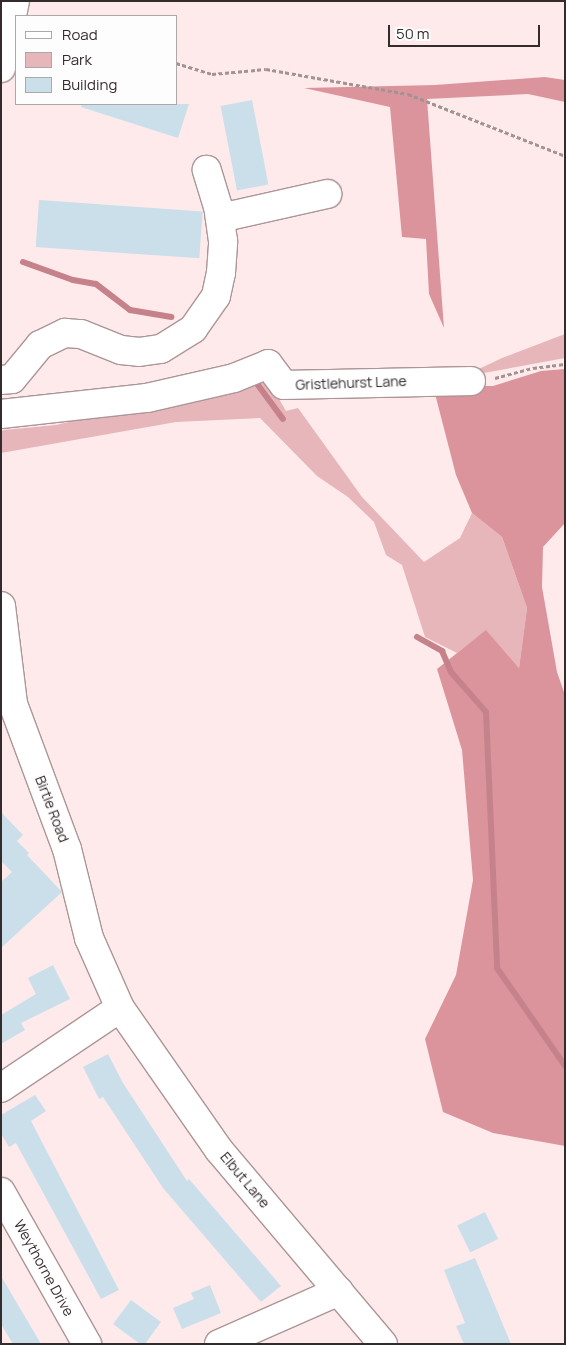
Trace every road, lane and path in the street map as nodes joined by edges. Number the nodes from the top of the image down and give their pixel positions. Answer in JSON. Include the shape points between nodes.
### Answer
{"nodes":[{"id":1,"x":15,"y":1,"type":"edge"},
{"id":2,"x":178,"y":63,"type":"edge"},
{"id":3,"x":1,"y":68,"type":"edge"},
{"id":4,"x":565,"y":156,"type":"edge"},
{"id":5,"x":207,"y":170,"type":"dead end"},
{"id":6,"x":327,"y":194,"type":"dead end"},
{"id":7,"x":220,"y":218,"type":"junction"},
{"id":8,"x":565,"y":364,"type":"edge"},
{"id":9,"x":1,"y":380,"type":"edge"},
{"id":10,"x":471,"y":381,"type":"joint"},
{"id":11,"x":1,"y":414,"type":"edge"},
{"id":12,"x":1,"y":606,"type":"edge"},
{"id":13,"x":8,"y":710,"type":"edge"},
{"id":14,"x":120,"y":1008,"type":"junction"},
{"id":15,"x":1,"y":1088,"type":"edge"},
{"id":16,"x":1,"y":1192,"type":"edge"},
{"id":17,"x":339,"y":1291,"type":"junction"},
{"id":18,"x":87,"y":1344,"type":"edge"},
{"id":19,"x":219,"y":1344,"type":"edge"},
{"id":20,"x":383,"y":1344,"type":"edge"}],
"edges":[{"from":1,"to":3,"type":"street"},
{"from":2,"to":4,"type":"path","via":[[212,74],[266,70],[408,94]]},
{"from":5,"to":7,"type":"street"},
{"from":6,"to":7,"type":"street"},
{"from":7,"to":9,"type":"street","via":[[224,241],[216,296],[194,329],[161,349],[139,352],[121,350],[81,334],[65,333],[40,345],[12,379]]},
{"from":8,"to":10,"type":"path"},
{"from":10,"to":11,"type":"street","name":"Gristlehurst Lane","via":[[284,385],[268,364],[147,398]]},
{"from":12,"to":13,"type":"street","name":"Birtle Road"},
{"from":13,"to":14,"type":"street","name":"Birtle Road","via":[[67,849],[89,938]]},
{"from":14,"to":15,"type":"street"},
{"from":14,"to":17,"type":"street","name":"Elbut Lane","via":[[220,1150]]},
{"from":16,"to":18,"type":"street","name":"Weythorne Drive"},
{"from":17,"to":19,"type":"street"},
{"from":17,"to":20,"type":"street","name":"Elbut Lane"}]}
